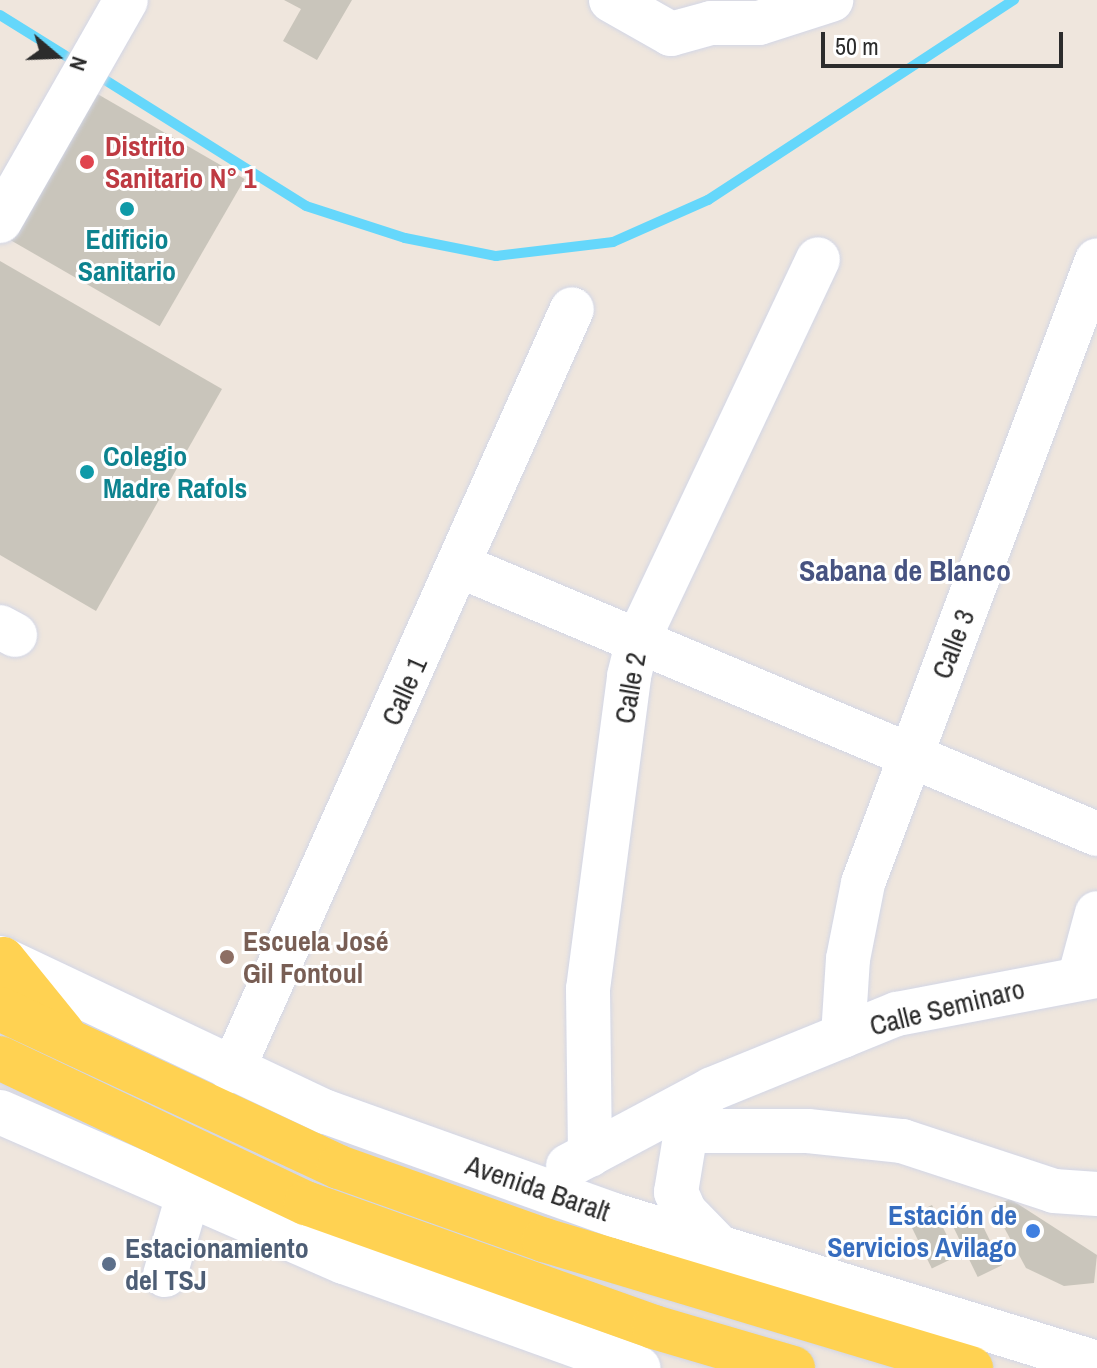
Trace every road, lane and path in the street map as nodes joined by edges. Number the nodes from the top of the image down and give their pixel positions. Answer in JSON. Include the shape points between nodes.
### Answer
{"nodes":[{"id":1,"x":126,"y":0,"type":"edge"},
{"id":2,"x":611,"y":0,"type":"edge"},
{"id":3,"x":831,"y":0,"type":"edge"},
{"id":4,"x":0,"y":221,"type":"edge"},
{"id":5,"x":818,"y":259,"type":"dead end"},
{"id":6,"x":1097,"y":260,"type":"edge"},
{"id":7,"x":572,"y":309,"type":"dead end"},
{"id":8,"x":460,"y":566,"type":"junction"},
{"id":9,"x":638,"y":640,"type":"junction"},
{"id":10,"x":910,"y":758,"type":"junction"},
{"id":11,"x":1097,"y":834,"type":"edge"},
{"id":12,"x":1097,"y":913,"type":"edge"},
{"id":13,"x":2,"y":958,"type":"edge"},
{"id":14,"x":1089,"y":976,"type":"edge"},
{"id":15,"x":0,"y":1009,"type":"edge"},
{"id":16,"x":843,"y":1036,"type":"junction"},
{"id":17,"x":74,"y":1047,"type":"junction"},
{"id":18,"x":0,"y":1058,"type":"edge"},
{"id":19,"x":232,"y":1071,"type":"junction"},
{"id":20,"x":712,"y":1089,"type":"junction"},
{"id":21,"x":0,"y":1112,"type":"edge"},
{"id":22,"x":20,"y":1131,"type":"edge"},
{"id":23,"x":686,"y":1131,"type":"junction"},
{"id":24,"x":590,"y":1155,"type":"junction"},
{"id":25,"x":530,"y":1186,"type":"junction"},
{"id":26,"x":189,"y":1192,"type":"junction"},
{"id":27,"x":1097,"y":1194,"type":"edge"},
{"id":28,"x":715,"y":1243,"type":"junction"},
{"id":29,"x":165,"y":1275,"type":"dead end"},
{"id":30,"x":1087,"y":1363,"type":"edge"},
{"id":31,"x":638,"y":1368,"type":"edge"},
{"id":32,"x":793,"y":1368,"type":"edge"},
{"id":33,"x":971,"y":1368,"type":"edge"}],
"edges":[{"from":1,"to":4,"type":"street"},
{"from":2,"to":3,"type":"street","via":[[671,34],[711,23],[759,23]]},
{"from":5,"to":9,"type":"street","name":"Calle 2"},
{"from":6,"to":10,"type":"street","name":"Calle 3"},
{"from":7,"to":8,"type":"street","name":"Calle 1"},
{"from":8,"to":9,"type":"street"},
{"from":8,"to":19,"type":"street","name":"Calle 1"},
{"from":9,"to":10,"type":"street"},
{"from":9,"to":24,"type":"street","name":"Calle 2","via":[[588,989]]},
{"from":10,"to":11,"type":"street"},
{"from":10,"to":16,"type":"street","name":"Calle 3","via":[[863,883]]},
{"from":12,"to":14,"type":"street"},
{"from":13,"to":17,"type":"main road"},
{"from":13,"to":19,"type":"street","name":"Avenida Baralt"},
{"from":14,"to":16,"type":"street","name":"Calle Seminaro","via":[[897,1014]]},
{"from":15,"to":17,"type":"main road","name":"Avenida Baralt"},
{"from":16,"to":20,"type":"street","name":"Calle Seminaro"},
{"from":17,"to":33,"type":"main road","name":"Avenida Baralt","via":[[368,1178],[544,1240]]},
{"from":18,"to":32,"type":"main road","via":[[306,1203],[654,1327]]},
{"from":19,"to":25,"type":"street","name":"Avenida Baralt"},
{"from":20,"to":23,"type":"street"},
{"from":20,"to":24,"type":"street","name":"Calle Seminaro"},
{"from":21,"to":22,"type":"street"},
{"from":22,"to":26,"type":"street"},
{"from":23,"to":27,"type":"street","via":[[808,1131],[902,1141],[1054,1191]]},
{"from":23,"to":28,"type":"street","via":[[676,1192],[685,1212]]},
{"from":24,"to":25,"type":"street","name":"Calle Seminaro"},
{"from":25,"to":28,"type":"street","name":"Avenida Baralt"},
{"from":26,"to":29,"type":"street"},
{"from":26,"to":31,"type":"street","via":[[344,1262]]},
{"from":28,"to":30,"type":"street","name":"Avenida Baralt"}]}
